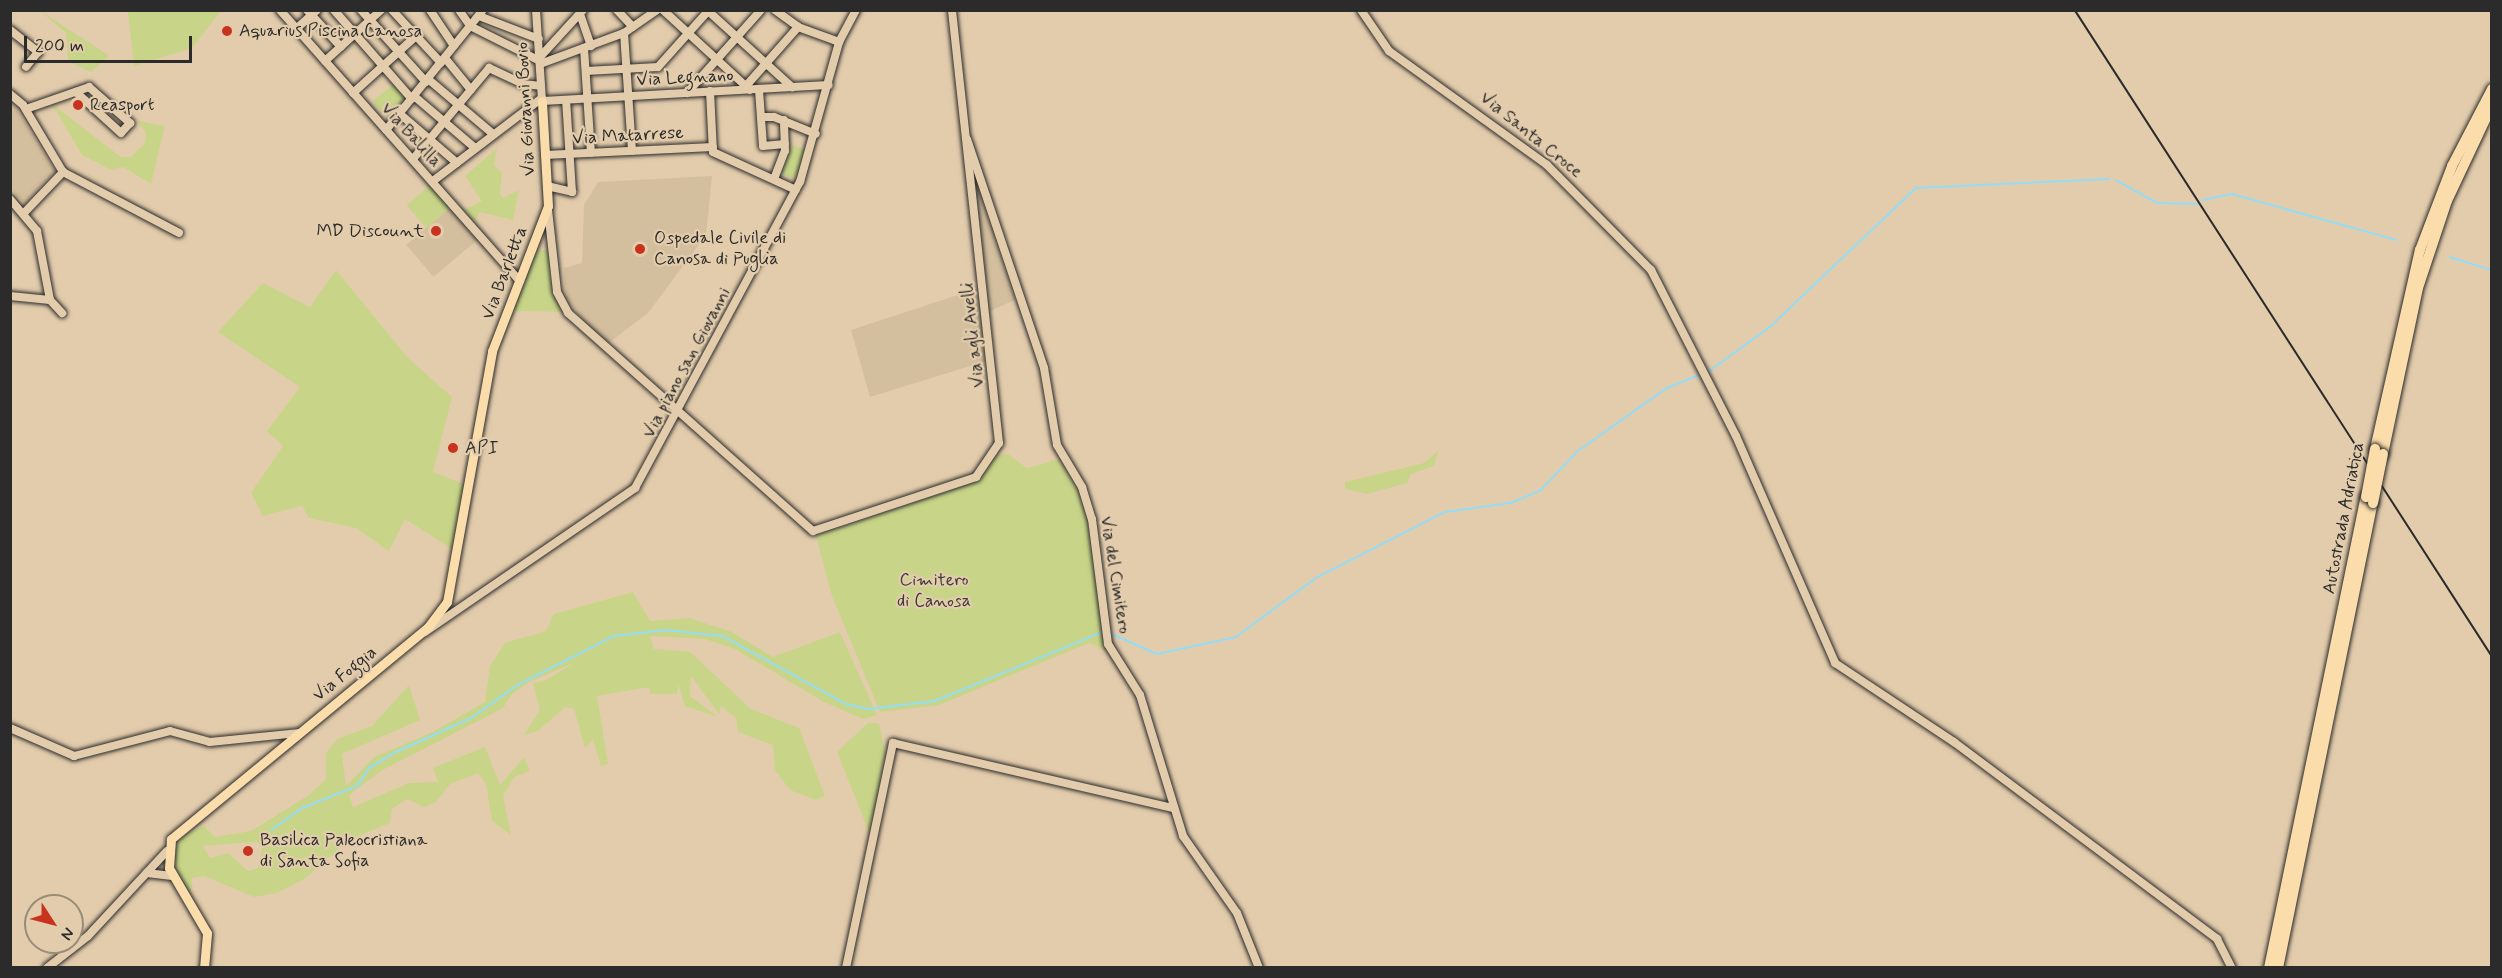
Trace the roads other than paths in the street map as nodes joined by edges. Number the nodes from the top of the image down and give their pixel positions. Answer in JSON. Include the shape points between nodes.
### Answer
{"nodes":[{"id":1,"x":280,"y":10,"type":"edge"},
{"id":2,"x":334,"y":10,"type":"edge"},
{"id":3,"x":361,"y":10,"type":"edge"},
{"id":4,"x":381,"y":10,"type":"edge"},
{"id":5,"x":392,"y":10,"type":"edge"},
{"id":6,"x":444,"y":10,"type":"edge"},
{"id":7,"x":459,"y":10,"type":"edge"},
{"id":8,"x":537,"y":10,"type":"edge"},
{"id":9,"x":617,"y":10,"type":"edge"},
{"id":10,"x":657,"y":10,"type":"edge"},
{"id":11,"x":663,"y":10,"type":"edge"},
{"id":12,"x":761,"y":10,"type":"edge"},
{"id":13,"x":775,"y":10,"type":"edge"},
{"id":14,"x":856,"y":10,"type":"edge"},
{"id":15,"x":952,"y":10,"type":"edge"},
{"id":16,"x":1360,"y":10,"type":"edge"},
{"id":17,"x":708,"y":11,"type":"edge"},
{"id":18,"x":312,"y":12,"type":"edge"},
{"id":19,"x":481,"y":12,"type":"edge"},
{"id":20,"x":581,"y":12,"type":"edge"},
{"id":21,"x":433,"y":14,"type":"edge"},
{"id":22,"x":370,"y":20,"type":"junction"},
{"id":23,"x":470,"y":26,"type":"junction"},
{"id":24,"x":633,"y":27,"type":"junction"},
{"id":25,"x":798,"y":27,"type":"junction"},
{"id":26,"x":296,"y":29,"type":"junction"},
{"id":27,"x":10,"y":30,"type":"edge"},
{"id":28,"x":624,"y":33,"type":"junction"},
{"id":29,"x":355,"y":34,"type":"junction"},
{"id":30,"x":688,"y":34,"type":"junction"},
{"id":31,"x":416,"y":36,"type":"junction"},
{"id":32,"x":737,"y":38,"type":"junction"},
{"id":33,"x":539,"y":39,"type":"junction"},
{"id":34,"x":839,"y":42,"type":"junction"},
{"id":35,"x":454,"y":46,"type":"junction"},
{"id":36,"x":341,"y":47,"type":"junction"},
{"id":37,"x":587,"y":47,"type":"junction"},
{"id":38,"x":398,"y":51,"type":"junction"},
{"id":39,"x":540,"y":60,"type":"junction"},
{"id":40,"x":717,"y":60,"type":"junction"},
{"id":41,"x":325,"y":61,"type":"junction"},
{"id":42,"x":443,"y":61,"type":"junction"},
{"id":43,"x":766,"y":64,"type":"junction"},
{"id":44,"x":384,"y":66,"type":"junction"},
{"id":45,"x":26,"y":67,"type":"dead end"},
{"id":46,"x":627,"y":69,"type":"junction"},
{"id":47,"x":586,"y":70,"type":"junction"},
{"id":48,"x":427,"y":80,"type":"junction"},
{"id":49,"x":830,"y":84,"type":"junction"},
{"id":50,"x":542,"y":86,"type":"junction"},
{"id":51,"x":792,"y":87,"type":"junction"},
{"id":52,"x":751,"y":89,"type":"junction"},
{"id":53,"x":2492,"y":89,"type":"edge"},
{"id":54,"x":471,"y":90,"type":"junction"},
{"id":55,"x":710,"y":91,"type":"junction"},
{"id":56,"x":76,"y":92,"type":"junction"},
{"id":57,"x":353,"y":93,"type":"junction"},
{"id":58,"x":687,"y":93,"type":"junction"},
{"id":59,"x":10,"y":94,"type":"edge"},
{"id":60,"x":629,"y":96,"type":"junction"},
{"id":61,"x":413,"y":98,"type":"junction"},
{"id":62,"x":589,"y":98,"type":"junction"},
{"id":63,"x":542,"y":99,"type":"junction"},
{"id":64,"x":566,"y":100,"type":"junction"},
{"id":65,"x":459,"y":104,"type":"junction"},
{"id":66,"x":2492,"y":105,"type":"edge"},
{"id":67,"x":26,"y":109,"type":"junction"},
{"id":68,"x":400,"y":114,"type":"junction"},
{"id":69,"x":761,"y":117,"type":"junction"},
{"id":70,"x":784,"y":120,"type":"junction"},
{"id":71,"x":445,"y":121,"type":"junction"},
{"id":72,"x":386,"y":130,"type":"junction"},
{"id":73,"x":493,"y":134,"type":"junction"},
{"id":74,"x":816,"y":134,"type":"junction"},
{"id":75,"x":966,"y":137,"type":"junction"},
{"id":76,"x":430,"y":139,"type":"junction"},
{"id":77,"x":785,"y":144,"type":"junction"},
{"id":78,"x":713,"y":147,"type":"junction"},
{"id":79,"x":475,"y":148,"type":"junction"},
{"id":80,"x":632,"y":151,"type":"junction"},
{"id":81,"x":591,"y":153,"type":"junction"},
{"id":82,"x":570,"y":154,"type":"junction"},
{"id":83,"x":545,"y":155,"type":"junction"},
{"id":84,"x":413,"y":159,"type":"junction"},
{"id":85,"x":457,"y":163,"type":"junction"},
{"id":86,"x":63,"y":172,"type":"junction"},
{"id":87,"x":774,"y":179,"type":"junction"},
{"id":88,"x":433,"y":181,"type":"junction"},
{"id":89,"x":547,"y":186,"type":"junction"},
{"id":90,"x":796,"y":190,"type":"junction"},
{"id":91,"x":10,"y":199,"type":"edge"},
{"id":92,"x":548,"y":206,"type":"junction"},
{"id":93,"x":24,"y":213,"type":"junction"},
{"id":94,"x":179,"y":233,"type":"dead end"},
{"id":95,"x":520,"y":280,"type":"junction"},
{"id":96,"x":10,"y":296,"type":"edge"},
{"id":97,"x":50,"y":300,"type":"junction"},
{"id":98,"x":63,"y":313,"type":"dead end"},
{"id":99,"x":492,"y":351,"type":"joint"},
{"id":100,"x":677,"y":412,"type":"junction"},
{"id":101,"x":2379,"y":452,"type":"junction"},
{"id":102,"x":2369,"y":500,"type":"junction"},
{"id":103,"x":421,"y":634,"type":"junction"},
{"id":104,"x":10,"y":728,"type":"edge"},
{"id":105,"x":298,"y":733,"type":"junction"},
{"id":106,"x":1173,"y":808,"type":"junction"},
{"id":107,"x":162,"y":866,"type":"junction"},
{"id":108,"x":47,"y":968,"type":"edge"},
{"id":109,"x":204,"y":968,"type":"edge"},
{"id":110,"x":846,"y":968,"type":"edge"},
{"id":111,"x":1259,"y":968,"type":"edge"},
{"id":112,"x":2232,"y":968,"type":"edge"},
{"id":113,"x":2269,"y":968,"type":"edge"},
{"id":114,"x":2278,"y":968,"type":"edge"}],
"edges":[{"from":1,"to":26,"type":"street","name":"Via Balilla"},
{"from":2,"to":29,"type":"street"},
{"from":3,"to":22,"type":"street"},
{"from":4,"to":22,"type":"street"},
{"from":5,"to":31,"type":"street"},
{"from":6,"to":21,"type":"street"},
{"from":7,"to":23,"type":"street"},
{"from":8,"to":33,"type":"street","name":"Via Giovanni Bovio"},
{"from":9,"to":24,"type":"street"},
{"from":10,"to":24,"type":"street"},
{"from":11,"to":30,"type":"street"},
{"from":12,"to":32,"type":"street"},
{"from":13,"to":25,"type":"street"},
{"from":14,"to":34,"type":"street","name":"Via piano san Giovanni"},
{"from":15,"to":75,"type":"street","name":"Via agli Avelli"},
{"from":16,"to":112,"type":"street","name":"Via Santa Croce","via":[[1389,51],[1547,165],[1646,264],[1701,363],[1835,663],[1954,742],[2212,935],[2227,949]]},
{"from":17,"to":30,"type":"street"},
{"from":17,"to":32,"type":"street"},
{"from":18,"to":26,"type":"street"},
{"from":18,"to":36,"type":"street"},
{"from":19,"to":23,"type":"street"},
{"from":19,"to":33,"type":"street"},
{"from":20,"to":37,"type":"street"},
{"from":20,"to":39,"type":"street"},
{"from":21,"to":35,"type":"street"},
{"from":22,"to":29,"type":"street"},
{"from":22,"to":38,"type":"street"},
{"from":23,"to":35,"type":"street"},
{"from":23,"to":39,"type":"street"},
{"from":24,"to":28,"type":"street"},
{"from":25,"to":34,"type":"street"},
{"from":25,"to":43,"type":"street"},
{"from":26,"to":41,"type":"street","name":"Via Balilla"},
{"from":27,"to":45,"type":"street","via":[[38,52]]},
{"from":28,"to":37,"type":"street"},
{"from":28,"to":46,"type":"street"},
{"from":29,"to":36,"type":"street"},
{"from":29,"to":44,"type":"street"},
{"from":30,"to":40,"type":"street"},
{"from":30,"to":46,"type":"street","via":[[658,67]]},
{"from":31,"to":38,"type":"street"},
{"from":31,"to":42,"type":"street"},
{"from":32,"to":40,"type":"street"},
{"from":32,"to":43,"type":"street"},
{"from":33,"to":39,"type":"street","name":"Via Giovanni Bovio"},
{"from":34,"to":49,"type":"street","name":"Via piano san Giovanni"},
{"from":35,"to":42,"type":"street"},
{"from":36,"to":41,"type":"street"},
{"from":37,"to":39,"type":"street"},
{"from":37,"to":47,"type":"street"},
{"from":38,"to":44,"type":"street"},
{"from":38,"to":48,"type":"street"},
{"from":39,"to":50,"type":"street","name":"Via Giovanni Bovio"},
{"from":40,"to":52,"type":"street"},
{"from":40,"to":58,"type":"street"},
{"from":41,"to":57,"type":"street","name":"Via Balilla"},
{"from":42,"to":48,"type":"street"},
{"from":42,"to":54,"type":"street"},
{"from":43,"to":51,"type":"street"},
{"from":43,"to":52,"type":"street"},
{"from":44,"to":57,"type":"street"},
{"from":44,"to":61,"type":"street"},
{"from":46,"to":47,"type":"street"},
{"from":46,"to":60,"type":"street"},
{"from":47,"to":62,"type":"street"},
{"from":48,"to":61,"type":"street"},
{"from":48,"to":65,"type":"street"},
{"from":49,"to":51,"type":"street","name":"Via Legnano"},
{"from":49,"to":74,"type":"street","name":"Via piano san Giovanni"},
{"from":50,"to":54,"type":"street","via":[[524,84],[489,68]]},
{"from":50,"to":63,"type":"street","name":"Via Giovanni Bovio"},
{"from":51,"to":52,"type":"street","name":"Via Legnano"},
{"from":52,"to":55,"type":"street","name":"Via Legnano"},
{"from":52,"to":69,"type":"street"},
{"from":53,"to":101,"type":"highway","name":"Autostrada Adriatica","via":[[2452,166],[2420,250]]},
{"from":54,"to":65,"type":"street"},
{"from":55,"to":58,"type":"street","name":"Via Legnano"},
{"from":55,"to":78,"type":"street"},
{"from":56,"to":56,"type":"street","via":[[89,87],[130,123],[121,133]]},
{"from":56,"to":67,"type":"street"},
{"from":57,"to":72,"type":"street","name":"Via Balilla"},
{"from":58,"to":60,"type":"street","name":"Via Legnano"},
{"from":59,"to":67,"type":"street"},
{"from":60,"to":62,"type":"street","name":"Via Legnano"},
{"from":60,"to":80,"type":"street"},
{"from":61,"to":68,"type":"street"},
{"from":61,"to":71,"type":"street"},
{"from":62,"to":64,"type":"street","name":"Via Legnano"},
{"from":62,"to":81,"type":"street"},
{"from":63,"to":64,"type":"street","name":"Via Legnano"},
{"from":63,"to":73,"type":"street"},
{"from":63,"to":83,"type":"main road","name":"Via Giovanni Bovio"},
{"from":64,"to":82,"type":"street"},
{"from":65,"to":71,"type":"street"},
{"from":65,"to":73,"type":"street"},
{"from":66,"to":101,"type":"highway","name":"Autostrada Adriatica","via":[[2447,201],[2424,269]]},
{"from":67,"to":86,"type":"street"},
{"from":68,"to":72,"type":"street"},
{"from":68,"to":76,"type":"street"},
{"from":69,"to":70,"type":"street"},
{"from":69,"to":77,"type":"street","via":[[763,146]]},
{"from":70,"to":74,"type":"street"},
{"from":70,"to":77,"type":"street"},
{"from":71,"to":76,"type":"street"},
{"from":71,"to":79,"type":"street"},
{"from":72,"to":84,"type":"street","name":"Via Balilla"},
{"from":73,"to":79,"type":"street"},
{"from":74,"to":90,"type":"street","name":"Via piano san Giovanni"},
{"from":75,"to":100,"type":"street","name":"Via agli Avelli","via":[[999,443],[976,477],[813,531]]},
{"from":75,"to":106,"type":"street","name":"Via del Cimitero","via":[[976,153],[1006,268],[1044,368],[1057,446],[1082,488],[1092,519],[1106,632],[1140,695]]},
{"from":76,"to":84,"type":"street"},
{"from":76,"to":85,"type":"street"},
{"from":77,"to":87,"type":"street"},
{"from":78,"to":80,"type":"street","name":"Via Matarrese"},
{"from":78,"to":87,"type":"street"},
{"from":79,"to":85,"type":"street"},
{"from":80,"to":81,"type":"street","name":"Via Matarrese"},
{"from":81,"to":82,"type":"street","name":"Via Matarrese"},
{"from":82,"to":83,"type":"street","name":"Via Matarrese"},
{"from":82,"to":89,"type":"street","via":[[572,192]]},
{"from":83,"to":89,"type":"main road","name":"Via Giovanni Bovio"},
{"from":84,"to":88,"type":"street","name":"Via Balilla"},
{"from":85,"to":88,"type":"street"},
{"from":86,"to":93,"type":"street"},
{"from":86,"to":94,"type":"street"},
{"from":87,"to":90,"type":"street"},
{"from":88,"to":95,"type":"street","name":"Via Balilla"},
{"from":89,"to":92,"type":"main road","name":"Via Giovanni Bovio"},
{"from":90,"to":100,"type":"street","name":"Via piano san Giovanni"},
{"from":91,"to":93,"type":"street"},
{"from":92,"to":95,"type":"main road","name":"Via Barletta"},
{"from":92,"to":100,"type":"street","via":[[561,303]]},
{"from":93,"to":97,"type":"street","via":[[40,239]]},
{"from":95,"to":99,"type":"main road","name":"Via Barletta"},
{"from":96,"to":97,"type":"street"},
{"from":97,"to":98,"type":"street"},
{"from":99,"to":103,"type":"main road","name":"Via Foggia","via":[[454,584],[439,616]]},
{"from":100,"to":103,"type":"street","name":"Via piano san Giovanni","via":[[635,488]]},
{"from":101,"to":102,"type":"highway","name":"Autostrada Adriatica","bridge":true},
{"from":102,"to":113,"type":"highway","name":"Autostrada Adriatica"},
{"from":102,"to":114,"type":"highway","name":"Autostrada Adriatica"},
{"from":103,"to":105,"type":"main road","name":"Via Foggia"},
{"from":104,"to":105,"type":"street","via":[[74,756],[170,731],[210,742]]},
{"from":105,"to":107,"type":"main road","name":"Via Foggia","via":[[176,833]]},
{"from":106,"to":110,"type":"street","via":[[893,743]]},
{"from":106,"to":111,"type":"street","name":"Via del Cimitero","via":[[1191,851],[1238,913]]},
{"from":107,"to":108,"type":"street","via":[[147,873],[76,946]]},
{"from":107,"to":109,"type":"main road","name":"Via Foggia","via":[[206,930]]}]}
